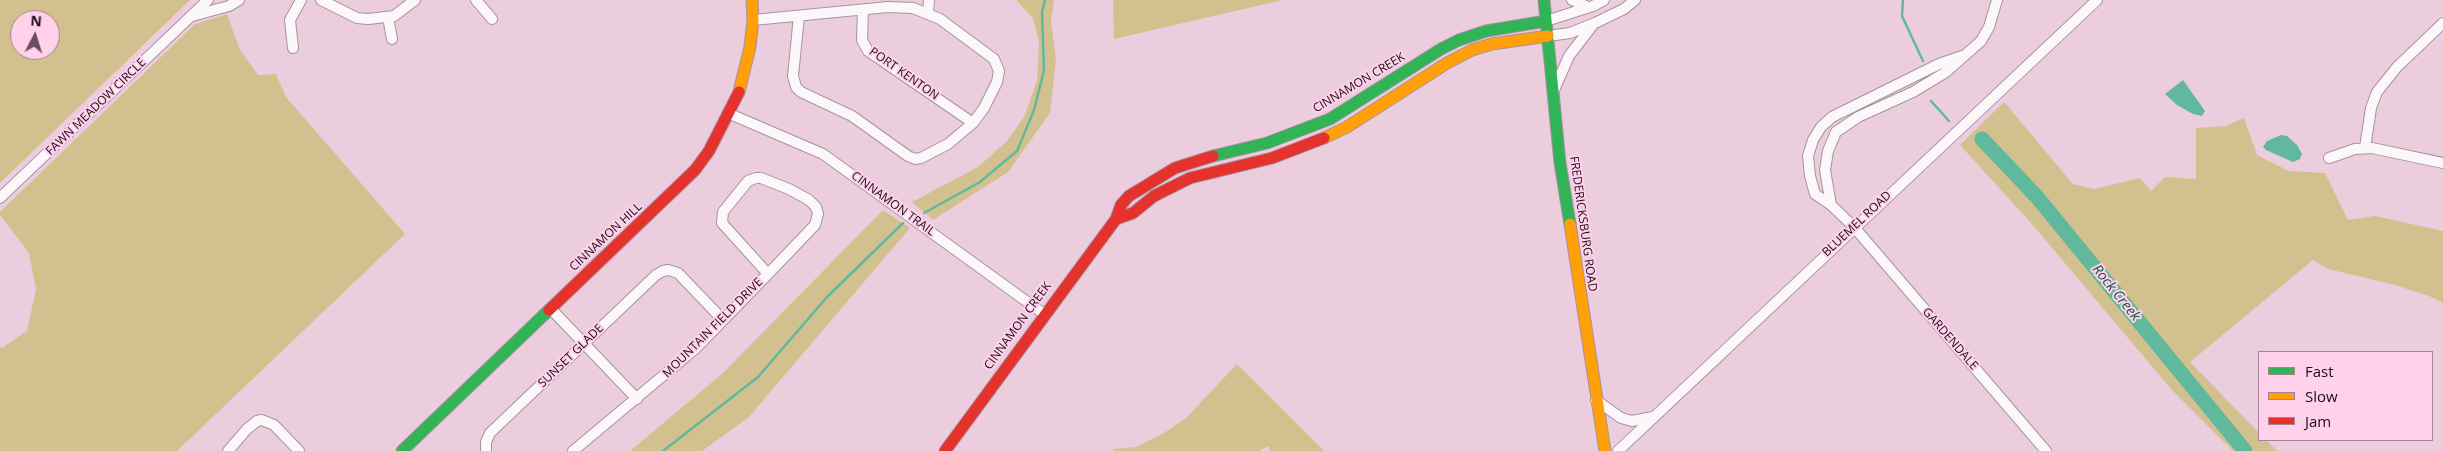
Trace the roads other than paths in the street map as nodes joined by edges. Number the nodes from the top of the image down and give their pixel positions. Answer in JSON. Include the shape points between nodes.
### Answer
{"nodes":[{"id":1,"x":208,"y":0,"type":"edge"},
{"id":2,"x":239,"y":0,"type":"edge"},
{"id":3,"x":301,"y":0,"type":"edge"},
{"id":4,"x":321,"y":0,"type":"edge"},
{"id":5,"x":414,"y":0,"type":"edge"},
{"id":6,"x":476,"y":0,"type":"edge"},
{"id":7,"x":752,"y":0,"type":"edge"},
{"id":8,"x":929,"y":0,"type":"edge"},
{"id":9,"x":1544,"y":0,"type":"edge"},
{"id":10,"x":1572,"y":0,"type":"edge"},
{"id":11,"x":1604,"y":0,"type":"edge"},
{"id":12,"x":1635,"y":0,"type":"edge"},
{"id":13,"x":1997,"y":0,"type":"edge"},
{"id":14,"x":2097,"y":0,"type":"edge"},
{"id":15,"x":1588,"y":7,"type":"junction"},
{"id":16,"x":863,"y":10,"type":"junction"},
{"id":17,"x":928,"y":13,"type":"junction"},
{"id":18,"x":191,"y":16,"type":"junction"},
{"id":19,"x":799,"y":16,"type":"junction"},
{"id":20,"x":388,"y":17,"type":"junction"},
{"id":21,"x":492,"y":18,"type":"dead end"},
{"id":22,"x":753,"y":20,"type":"junction"},
{"id":23,"x":1546,"y":21,"type":"junction"},
{"id":24,"x":1595,"y":23,"type":"junction"},
{"id":25,"x":2443,"y":23,"type":"edge"},
{"id":26,"x":1548,"y":36,"type":"junction"},
{"id":27,"x":392,"y":39,"type":"dead end"},
{"id":28,"x":292,"y":48,"type":"dead end"},
{"id":29,"x":1966,"y":55,"type":"junction"},
{"id":30,"x":1427,"y":58,"type":"junction"},
{"id":31,"x":1435,"y":71,"type":"junction"},
{"id":32,"x":1553,"y":91,"type":"junction"},
{"id":33,"x":730,"y":114,"type":"junction"},
{"id":34,"x":973,"y":123,"type":"junction"},
{"id":35,"x":2365,"y":148,"type":"junction"},
{"id":36,"x":2329,"y":158,"type":"dead end"},
{"id":37,"x":2443,"y":163,"type":"edge"},
{"id":38,"x":1146,"y":184,"type":"junction"},
{"id":39,"x":1154,"y":196,"type":"junction"},
{"id":40,"x":0,"y":198,"type":"edge"},
{"id":41,"x":1831,"y":205,"type":"junction"},
{"id":42,"x":1116,"y":219,"type":"junction"},
{"id":43,"x":1854,"y":227,"type":"junction"},
{"id":44,"x":768,"y":274,"type":"junction"},
{"id":45,"x":551,"y":308,"type":"junction"},
{"id":46,"x":1044,"y":314,"type":"junction"},
{"id":47,"x":723,"y":320,"type":"junction"},
{"id":48,"x":584,"y":344,"type":"junction"},
{"id":49,"x":637,"y":399,"type":"junction"},
{"id":50,"x":1596,"y":400,"type":"junction"},
{"id":51,"x":1654,"y":416,"type":"junction"},
{"id":52,"x":228,"y":451,"type":"edge"},
{"id":53,"x":299,"y":451,"type":"edge"},
{"id":54,"x":402,"y":451,"type":"edge"},
{"id":55,"x":486,"y":451,"type":"edge"},
{"id":56,"x":573,"y":451,"type":"edge"},
{"id":57,"x":945,"y":451,"type":"edge"},
{"id":58,"x":1604,"y":451,"type":"edge"},
{"id":59,"x":1618,"y":451,"type":"edge"},
{"id":60,"x":2046,"y":451,"type":"edge"}],
"edges":[{"from":1,"to":18,"type":"street","name":"FAWN MEADOW CIRCLE"},
{"from":2,"to":18,"type":"street","name":"FAWN MEADOW CIRCLE","via":[[229,6]]},
{"from":3,"to":28,"type":"street","via":[[290,20]]},
{"from":4,"to":20,"type":"street","via":[[357,18]]},
{"from":5,"to":20,"type":"street"},
{"from":6,"to":21,"type":"street"},
{"from":7,"to":22,"type":"street","name":"CINNAMON HILL"},
{"from":8,"to":17,"type":"street"},
{"from":9,"to":23,"type":"street","name":"FREDERICKSBURG ROAD"},
{"from":10,"to":15,"type":"street"},
{"from":11,"to":15,"type":"street"},
{"from":12,"to":24,"type":"street"},
{"from":13,"to":29,"type":"street","via":[[1989,27],[1981,41]]},
{"from":14,"to":43,"type":"street","name":"BLUEMEL ROAD"},
{"from":15,"to":23,"type":"street"},
{"from":16,"to":17,"type":"street","via":[[900,7]]},
{"from":16,"to":19,"type":"street"},
{"from":16,"to":34,"type":"street","name":"PORT KENTON","via":[[862,40],[868,51]]},
{"from":17,"to":34,"type":"street","via":[[997,65],[997,82],[992,95]]},
{"from":18,"to":40,"type":"street","name":"FAWN MEADOW CIRCLE"},
{"from":19,"to":22,"type":"street"},
{"from":19,"to":34,"type":"street","via":[[793,81],[801,92],[852,116],[915,158],[948,144]]},
{"from":20,"to":27,"type":"street"},
{"from":22,"to":33,"type":"street","name":"CINNAMON HILL","via":[[746,71]]},
{"from":23,"to":26,"type":"street","name":"FREDERICKSBURG ROAD"},
{"from":23,"to":30,"type":"street","name":"CINNAMON CREEK","via":[[1486,31],[1459,40]]},
{"from":24,"to":26,"type":"street","via":[[1570,33]]},
{"from":24,"to":32,"type":"street","via":[[1569,56]]},
{"from":25,"to":35,"type":"street","via":[[2397,67],[2377,92],[2371,108]]},
{"from":26,"to":31,"type":"street","name":"CINNAMON CREEK","via":[[1472,50]]},
{"from":26,"to":32,"type":"street","name":"FREDERICKSBURG ROAD"},
{"from":29,"to":41,"type":"street","via":[[1913,92],[1858,116],[1836,132],[1825,170]]},
{"from":29,"to":41,"type":"street","name":"GARDENDALE","via":[[1939,64],[1843,110],[1821,127],[1808,156],[1810,176],[1815,194]]},
{"from":30,"to":31,"type":"street"},
{"from":30,"to":38,"type":"street","name":"CINNAMON CREEK","via":[[1330,119],[1267,143],[1198,160]]},
{"from":31,"to":39,"type":"street","name":"CINNAMON CREEK","via":[[1368,114],[1311,144],[1272,158],[1206,173]]},
{"from":32,"to":50,"type":"street","name":"FREDERICKSBURG ROAD","via":[[1560,163]]},
{"from":33,"to":45,"type":"street","name":"CINNAMON HILL","via":[[690,176]]},
{"from":33,"to":46,"type":"street","name":"CINNAMON TRAIL","via":[[823,154]]},
{"from":35,"to":36,"type":"street"},
{"from":35,"to":37,"type":"street"},
{"from":38,"to":39,"type":"street"},
{"from":38,"to":42,"type":"street","name":"CINNAMON CREEK","via":[[1121,205]]},
{"from":39,"to":42,"type":"street","name":"CINNAMON CREEK","via":[[1133,213]]},
{"from":41,"to":43,"type":"street","name":"GARDENDALE"},
{"from":42,"to":46,"type":"street","name":"CINNAMON CREEK"},
{"from":43,"to":51,"type":"street","name":"BLUEMEL ROAD"},
{"from":43,"to":60,"type":"street","name":"GARDENDALE"},
{"from":44,"to":44,"type":"street","name":"MOUNTAIN FIELD DRIVE","via":[[815,225],[818,214],[808,200],[761,178],[751,179],[723,212],[722,223]]},
{"from":44,"to":47,"type":"street","name":"MOUNTAIN FIELD DRIVE"},
{"from":45,"to":48,"type":"street"},
{"from":45,"to":54,"type":"street","name":"CINNAMON HILL"},
{"from":46,"to":57,"type":"street","name":"CINNAMON CREEK"},
{"from":47,"to":48,"type":"street","name":"SUNSET GLADE","via":[[678,273],[668,270],[656,275]]},
{"from":47,"to":49,"type":"street","name":"MOUNTAIN FIELD DRIVE"},
{"from":48,"to":49,"type":"street"},
{"from":48,"to":55,"type":"street","name":"SUNSET GLADE","via":[[490,434]]},
{"from":49,"to":56,"type":"street","name":"MOUNTAIN FIELD DRIVE"},
{"from":50,"to":51,"type":"street","via":[[1621,418],[1641,420]]},
{"from":50,"to":58,"type":"street","name":"FREDERICKSBURG ROAD"},
{"from":51,"to":59,"type":"street","name":"BLUEMEL ROAD"},
{"from":52,"to":53,"type":"street","via":[[257,421],[274,425]]}]}
